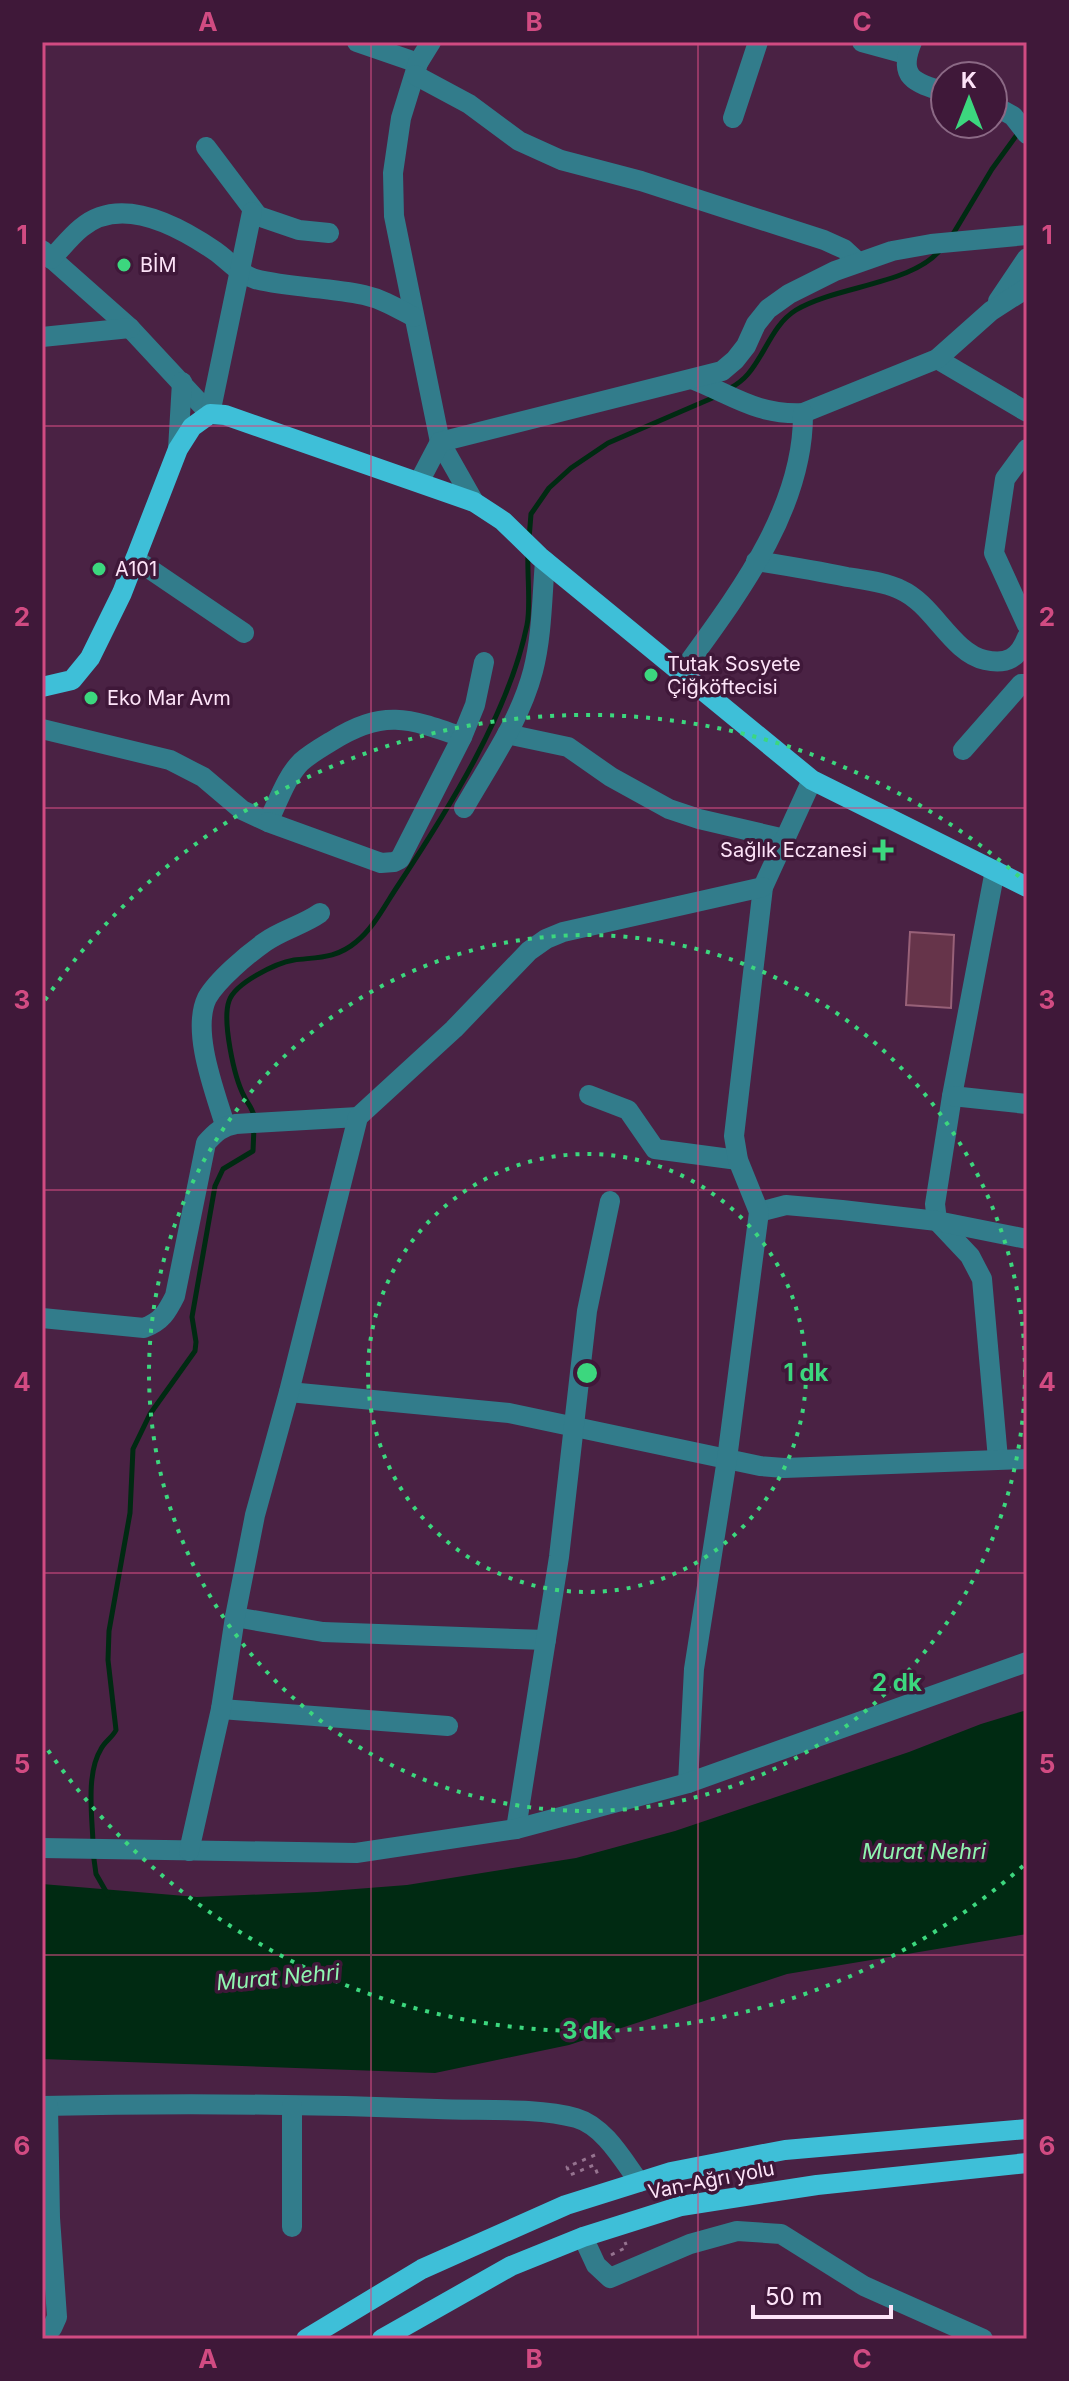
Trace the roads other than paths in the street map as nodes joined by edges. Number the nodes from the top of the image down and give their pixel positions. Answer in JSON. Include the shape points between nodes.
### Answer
{"nodes":[{"id":1,"x":357,"y":42,"type":"edge"},
{"id":2,"x":431,"y":42,"type":"edge"},
{"id":3,"x":758,"y":42,"type":"edge"},
{"id":4,"x":862,"y":42,"type":"edge"},
{"id":5,"x":909,"y":48,"type":"edge"},
{"id":6,"x":417,"y":69,"type":"junction"},
{"id":7,"x":929,"y":87,"type":"edge"},
{"id":8,"x":1009,"y":114,"type":"edge"},
{"id":9,"x":733,"y":118,"type":"dead end"},
{"id":10,"x":1027,"y":134,"type":"edge"},
{"id":11,"x":206,"y":147,"type":"dead end"},
{"id":12,"x":252,"y":212,"type":"junction"},
{"id":13,"x":329,"y":233,"type":"dead end"},
{"id":14,"x":1027,"y":235,"type":"edge"},
{"id":15,"x":47,"y":254,"type":"edge"},
{"id":16,"x":1027,"y":258,"type":"edge"},
{"id":17,"x":857,"y":261,"type":"junction"},
{"id":18,"x":239,"y":271,"type":"junction"},
{"id":19,"x":1027,"y":288,"type":"edge"},
{"id":20,"x":991,"y":311,"type":"junction"},
{"id":21,"x":414,"y":317,"type":"junction"},
{"id":22,"x":130,"y":328,"type":"junction"},
{"id":23,"x":42,"y":337,"type":"edge"},
{"id":24,"x":937,"y":359,"type":"junction"},
{"id":25,"x":182,"y":382,"type":"junction"},
{"id":26,"x":703,"y":383,"type":"junction"},
{"id":27,"x":1027,"y":412,"type":"edge"},
{"id":28,"x":803,"y":413,"type":"junction"},
{"id":29,"x":210,"y":414,"type":"junction"},
{"id":30,"x":440,"y":442,"type":"junction"},
{"id":31,"x":178,"y":449,"type":"junction"},
{"id":32,"x":1027,"y":449,"type":"edge"},
{"id":33,"x":419,"y":482,"type":"junction"},
{"id":34,"x":474,"y":502,"type":"junction"},
{"id":35,"x":135,"y":559,"type":"junction"},
{"id":36,"x":543,"y":559,"type":"junction"},
{"id":37,"x":756,"y":561,"type":"junction"},
{"id":38,"x":1027,"y":625,"type":"edge"},
{"id":39,"x":244,"y":633,"type":"dead end"},
{"id":40,"x":1027,"y":637,"type":"edge"},
{"id":41,"x":1010,"y":661,"type":"junction"},
{"id":42,"x":484,"y":662,"type":"dead end"},
{"id":43,"x":681,"y":673,"type":"junction"},
{"id":44,"x":1024,"y":684,"type":"edge"},
{"id":45,"x":42,"y":687,"type":"edge"},
{"id":46,"x":42,"y":729,"type":"edge"},
{"id":47,"x":507,"y":734,"type":"junction"},
{"id":48,"x":462,"y":737,"type":"junction"},
{"id":49,"x":963,"y":750,"type":"dead end"},
{"id":50,"x":812,"y":780,"type":"junction"},
{"id":51,"x":464,"y":808,"type":"dead end"},
{"id":52,"x":268,"y":822,"type":"junction"},
{"id":53,"x":785,"y":839,"type":"junction"},
{"id":54,"x":995,"y":870,"type":"junction"},
{"id":55,"x":763,"y":887,"type":"junction"},
{"id":56,"x":1027,"y":887,"type":"edge"},
{"id":57,"x":320,"y":913,"type":"dead end"},
{"id":58,"x":589,"y":1095,"type":"dead end"},
{"id":59,"x":952,"y":1096,"type":"junction"},
{"id":60,"x":1027,"y":1104,"type":"edge"},
{"id":61,"x":358,"y":1117,"type":"junction"},
{"id":62,"x":231,"y":1124,"type":"junction"},
{"id":63,"x":738,"y":1160,"type":"junction"},
{"id":64,"x":610,"y":1201,"type":"dead end"},
{"id":65,"x":759,"y":1212,"type":"junction"},
{"id":66,"x":937,"y":1221,"type":"junction"},
{"id":67,"x":999,"y":1235,"type":"junction"},
{"id":68,"x":1027,"y":1239,"type":"edge"},
{"id":69,"x":982,"y":1279,"type":"junction"},
{"id":70,"x":42,"y":1318,"type":"edge"},
{"id":71,"x":289,"y":1392,"type":"junction"},
{"id":72,"x":575,"y":1424,"type":"junction"},
{"id":73,"x":727,"y":1459,"type":"junction"},
{"id":74,"x":998,"y":1459,"type":"junction"},
{"id":75,"x":1027,"y":1459,"type":"edge"},
{"id":76,"x":235,"y":1617,"type":"junction"},
{"id":77,"x":546,"y":1640,"type":"junction"},
{"id":78,"x":1027,"y":1662,"type":"edge"},
{"id":79,"x":221,"y":1709,"type":"junction"},
{"id":80,"x":448,"y":1726,"type":"dead end"},
{"id":81,"x":688,"y":1783,"type":"junction"},
{"id":82,"x":516,"y":1829,"type":"junction"},
{"id":83,"x":42,"y":1848,"type":"edge"},
{"id":84,"x":189,"y":1851,"type":"junction"},
{"id":85,"x":45,"y":2106,"type":"edge"},
{"id":86,"x":292,"y":2106,"type":"junction"},
{"id":87,"x":1027,"y":2129,"type":"edge"},
{"id":88,"x":1027,"y":2163,"type":"edge"},
{"id":89,"x":639,"y":2182,"type":"junction"},
{"id":90,"x":652,"y":2216,"type":"junction"},
{"id":91,"x":292,"y":2227,"type":"dead end"},
{"id":92,"x":583,"y":2237,"type":"junction"},
{"id":93,"x":42,"y":2334,"type":"edge"},
{"id":94,"x":306,"y":2339,"type":"edge"},
{"id":95,"x":382,"y":2339,"type":"edge"},
{"id":96,"x":983,"y":2339,"type":"edge"}],
"edges":[{"from":1,"to":6,"type":"street"},
{"from":2,"to":6,"type":"street"},
{"from":3,"to":9,"type":"street"},
{"from":4,"to":5,"type":"street"},
{"from":5,"to":7,"type":"street","via":[[908,74]]},
{"from":6,"to":17,"type":"street","via":[[519,141],[561,160],[810,235],[844,249]]},
{"from":6,"to":21,"type":"street","via":[[401,118],[393,173],[394,216]]},
{"from":8,"to":10,"type":"street"},
{"from":11,"to":12,"type":"street"},
{"from":12,"to":13,"type":"street","via":[[273,223]]},
{"from":12,"to":18,"type":"street"},
{"from":14,"to":17,"type":"street","via":[[931,244]]},
{"from":15,"to":18,"type":"street","via":[[94,219],[135,214],[197,239]]},
{"from":15,"to":22,"type":"street"},
{"from":16,"to":20,"type":"street"},
{"from":17,"to":26,"type":"street","via":[[768,309],[735,360]]},
{"from":18,"to":21,"type":"street","via":[[255,279],[363,295]]},
{"from":18,"to":29,"type":"street"},
{"from":19,"to":20,"type":"street"},
{"from":20,"to":24,"type":"street"},
{"from":21,"to":30,"type":"street"},
{"from":22,"to":23,"type":"street"},
{"from":22,"to":25,"type":"street"},
{"from":24,"to":27,"type":"street"},
{"from":24,"to":28,"type":"street"},
{"from":25,"to":29,"type":"street"},
{"from":25,"to":31,"type":"street"},
{"from":26,"to":28,"type":"street","via":[[740,403],[781,414]]},
{"from":26,"to":30,"type":"street"},
{"from":28,"to":37,"type":"street","via":[[801,456],[791,488]]},
{"from":29,"to":31,"type":"main road","via":[[192,427]]},
{"from":29,"to":33,"type":"main road"},
{"from":30,"to":33,"type":"street"},
{"from":30,"to":34,"type":"street"},
{"from":31,"to":35,"type":"main road"},
{"from":32,"to":38,"type":"street","via":[[1005,479],[994,553]]},
{"from":33,"to":34,"type":"main road"},
{"from":34,"to":36,"type":"main road"},
{"from":35,"to":39,"type":"street"},
{"from":35,"to":45,"type":"main road","via":[[90,658],[72,680]]},
{"from":36,"to":43,"type":"main road"},
{"from":36,"to":47,"type":"street","via":[[533,671]]},
{"from":37,"to":41,"type":"street","via":[[901,590],[980,659]]},
{"from":37,"to":43,"type":"street"},
{"from":40,"to":41,"type":"street"},
{"from":41,"to":44,"type":"street"},
{"from":42,"to":48,"type":"street"},
{"from":43,"to":50,"type":"main road"},
{"from":44,"to":49,"type":"street"},
{"from":46,"to":52,"type":"street","via":[[170,760]]},
{"from":47,"to":51,"type":"street"},
{"from":47,"to":53,"type":"street","via":[[568,747],[669,809]]},
{"from":48,"to":52,"type":"street","via":[[425,724],[389,719],[364,723],[301,762]]},
{"from":48,"to":52,"type":"street","via":[[404,854],[394,862],[381,863]]},
{"from":50,"to":53,"type":"street"},
{"from":50,"to":54,"type":"main road"},
{"from":53,"to":55,"type":"street"},
{"from":54,"to":56,"type":"main road"},
{"from":54,"to":59,"type":"street"},
{"from":55,"to":61,"type":"street","via":[[546,939]]},
{"from":55,"to":63,"type":"street","via":[[734,1136]]},
{"from":57,"to":62,"type":"street","via":[[264,942],[205,1003],[202,1030],[211,1077]]},
{"from":58,"to":63,"type":"street","via":[[628,1110],[655,1149]]},
{"from":59,"to":60,"type":"street"},
{"from":59,"to":66,"type":"street","via":[[937,1185]]},
{"from":61,"to":62,"type":"street"},
{"from":61,"to":71,"type":"street"},
{"from":62,"to":70,"type":"street","via":[[206,1143],[175,1296],[158,1323],[144,1328]]},
{"from":63,"to":65,"type":"street"},
{"from":64,"to":72,"type":"street","via":[[588,1303]]},
{"from":65,"to":66,"type":"street","via":[[786,1205]]},
{"from":65,"to":73,"type":"street"},
{"from":66,"to":67,"type":"street"},
{"from":66,"to":69,"type":"street","via":[[970,1256]]},
{"from":67,"to":68,"type":"street"},
{"from":67,"to":69,"type":"street","via":[[990,1244]]},
{"from":69,"to":74,"type":"street"},
{"from":71,"to":72,"type":"street"},
{"from":71,"to":76,"type":"street","via":[[255,1515]]},
{"from":72,"to":73,"type":"street"},
{"from":72,"to":77,"type":"street"},
{"from":73,"to":74,"type":"street","via":[[784,1468]]},
{"from":73,"to":81,"type":"street","via":[[694,1669]]},
{"from":74,"to":75,"type":"street"},
{"from":76,"to":77,"type":"street","via":[[323,1632]]},
{"from":76,"to":79,"type":"street"},
{"from":77,"to":82,"type":"street"},
{"from":78,"to":81,"type":"street"},
{"from":79,"to":80,"type":"street"},
{"from":79,"to":84,"type":"street"},
{"from":81,"to":82,"type":"street"},
{"from":82,"to":84,"type":"street","via":[[356,1853]]},
{"from":83,"to":84,"type":"street"},
{"from":85,"to":86,"type":"street"},
{"from":85,"to":93,"type":"street","via":[[57,2317]]},
{"from":86,"to":89,"type":"street","via":[[576,2118],[591,2124]]},
{"from":86,"to":91,"type":"street"},
{"from":87,"to":89,"type":"main road","via":[[785,2150]]},
{"from":88,"to":90,"type":"main road","name":"Van-Ağrı yolu","via":[[817,2185],[681,2206]]},
{"from":89,"to":90,"type":"main road"},
{"from":89,"to":94,"type":"main road","via":[[566,2205],[422,2269]]},
{"from":90,"to":92,"type":"main road","name":"Van-Ağrı yolu"},
{"from":92,"to":95,"type":"main road","name":"Van-Ağrı yolu","via":[[511,2266]]},
{"from":92,"to":96,"type":"street","via":[[596,2265],[610,2278],[690,2244],[737,2231],[781,2234],[864,2286]]}]}
